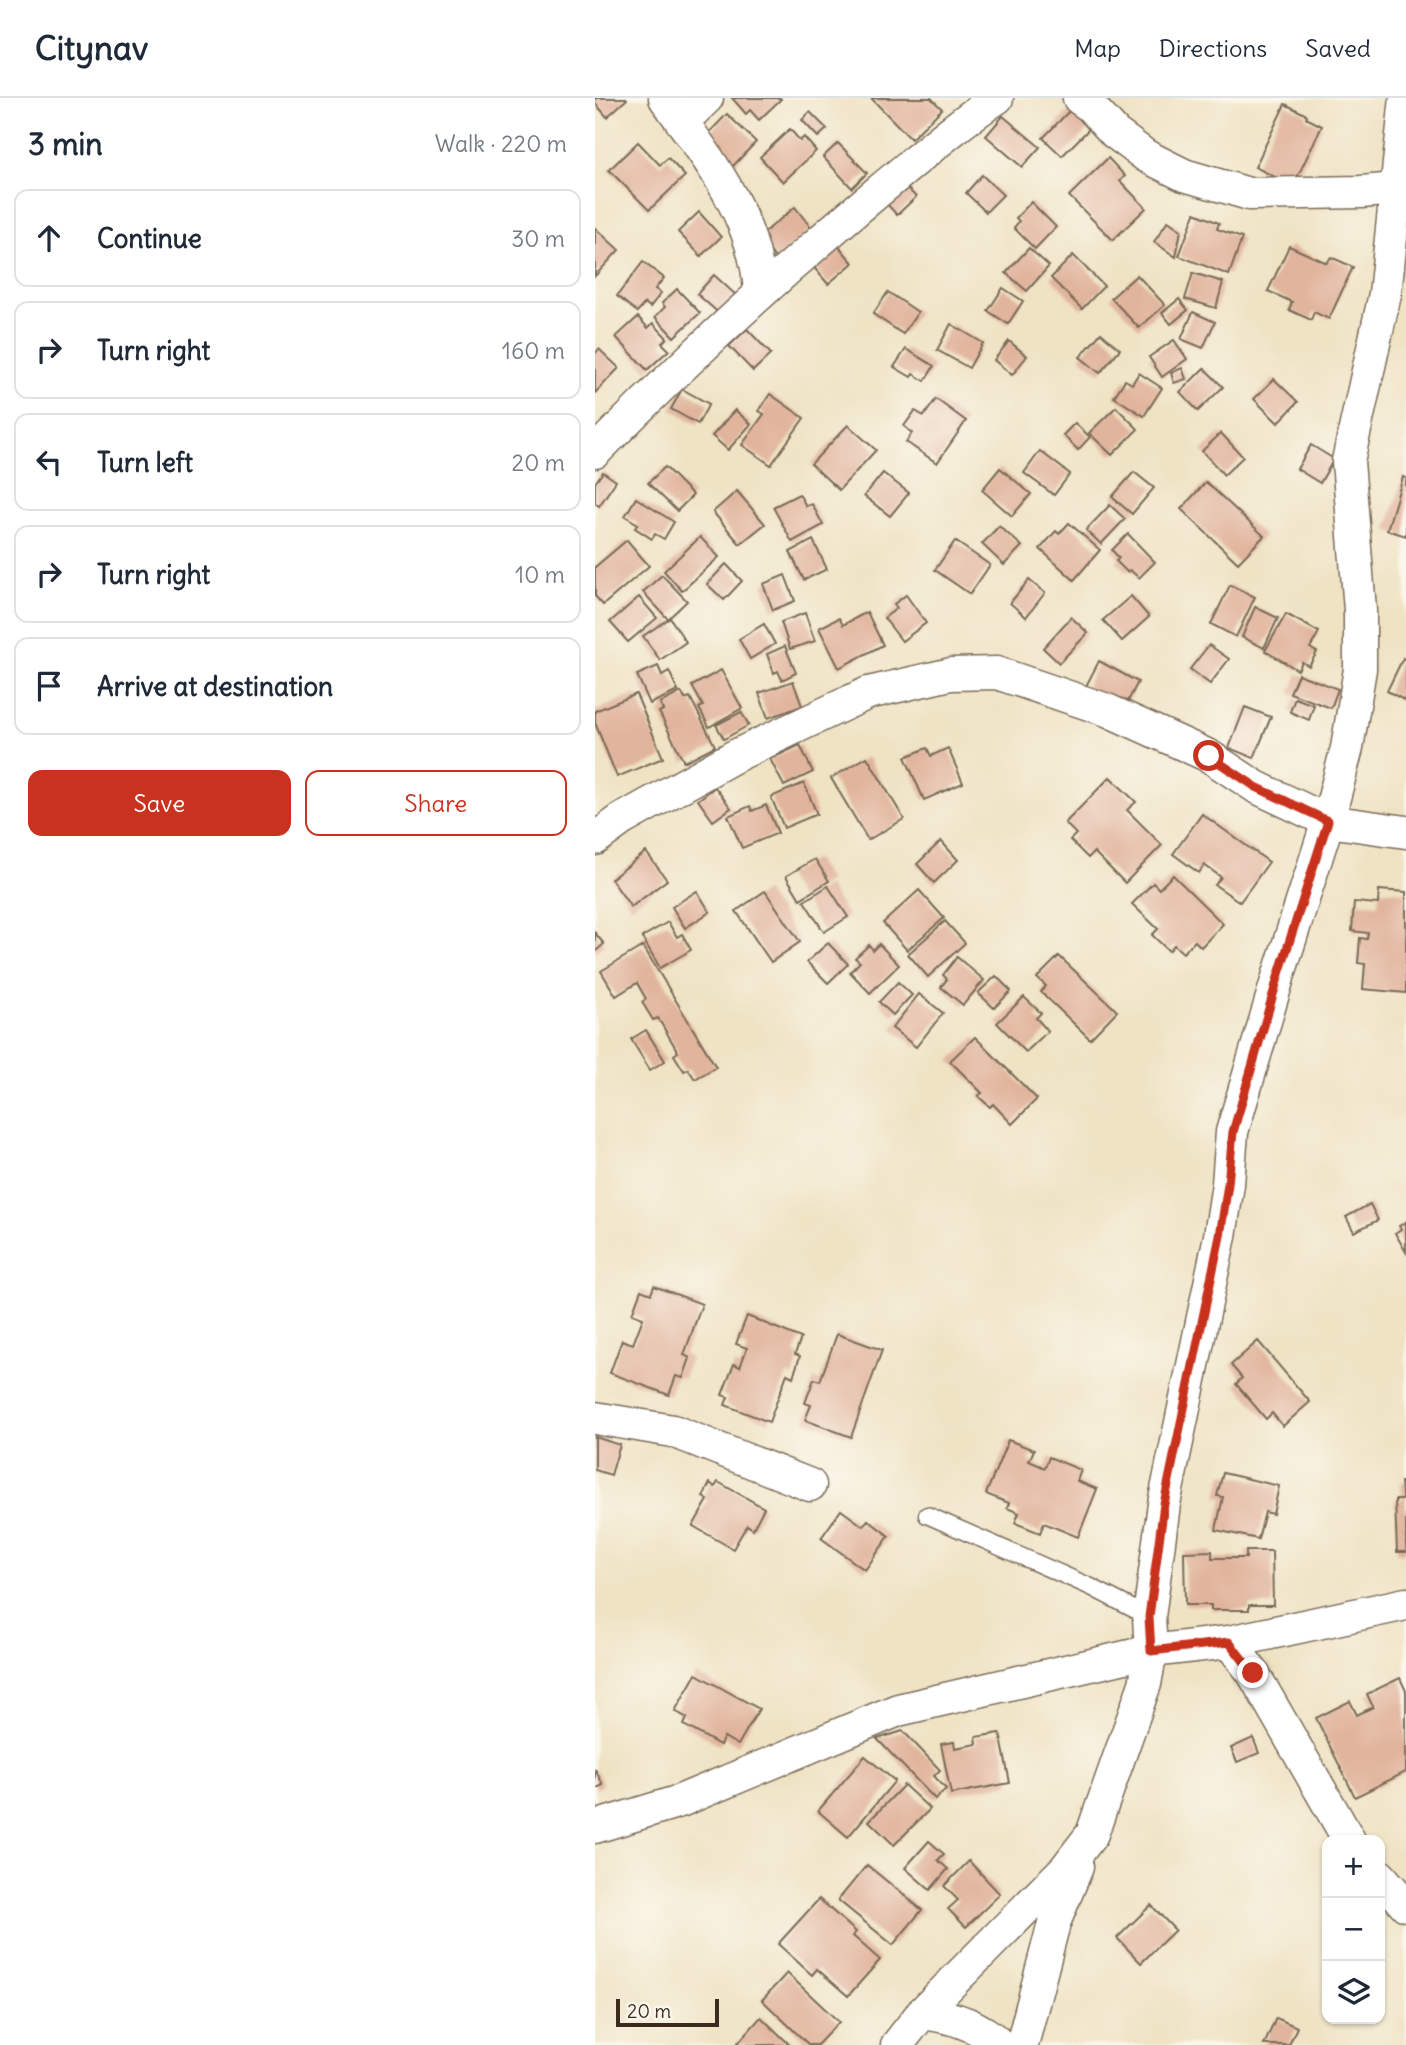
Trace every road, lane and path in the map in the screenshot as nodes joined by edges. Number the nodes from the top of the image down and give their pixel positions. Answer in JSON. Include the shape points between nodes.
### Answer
{"nodes":[{"id":1,"x":707,"y":98,"type":"edge"},
{"id":2,"x":997,"y":98,"type":"edge"},
{"id":3,"x":1079,"y":98,"type":"edge"},
{"id":4,"x":1406,"y":98,"type":"edge"},
{"id":5,"x":674,"y":110,"type":"edge"},
{"id":6,"x":1397,"y":188,"type":"junction"},
{"id":7,"x":760,"y":294,"type":"junction"},
{"id":8,"x":595,"y":452,"type":"edge"},
{"id":9,"x":1328,"y":821,"type":"junction"},
{"id":10,"x":1406,"y":832,"type":"edge"},
{"id":11,"x":595,"y":839,"type":"edge"},
{"id":12,"x":595,"y":1418,"type":"edge"},
{"id":13,"x":810,"y":1485,"type":"dead end"},
{"id":14,"x":927,"y":1515,"type":"dead end"},
{"id":15,"x":1406,"y":1604,"type":"edge"},
{"id":16,"x":1149,"y":1617,"type":"junction"},
{"id":17,"x":1229,"y":1642,"type":"junction"},
{"id":18,"x":1151,"y":1651,"type":"junction"},
{"id":19,"x":595,"y":1827,"type":"edge"},
{"id":20,"x":1092,"y":1834,"type":"junction"},
{"id":21,"x":1346,"y":1835,"type":"edge"},
{"id":22,"x":922,"y":2013,"type":"junction"},
{"id":23,"x":897,"y":2045,"type":"edge"},
{"id":24,"x":1000,"y":2045,"type":"edge"},
{"id":25,"x":1021,"y":2045,"type":"edge"}],
"edges":[{"from":1,"to":5,"type":"street"},
{"from":2,"to":7,"type":"street","via":[[846,218]]},
{"from":3,"to":6,"type":"street","via":[[1146,156],[1184,175],[1249,194]]},
{"from":4,"to":6,"type":"street"},
{"from":5,"to":7,"type":"street","via":[[747,227]]},
{"from":6,"to":9,"type":"street","via":[[1385,294],[1348,460],[1360,669],[1347,748]]},
{"from":7,"to":8,"type":"street"},
{"from":9,"to":10,"type":"street"},
{"from":9,"to":11,"type":"street","via":[[1256,787],[1209,756],[1107,710],[997,673],[951,674],[868,693],[735,755]]},
{"from":9,"to":16,"type":"street","via":[[1233,1132],[1220,1236],[1164,1504]]},
{"from":12,"to":13,"type":"street","via":[[673,1431]]},
{"from":14,"to":16,"type":"lane"},
{"from":15,"to":17,"type":"street"},
{"from":16,"to":18,"type":"street"},
{"from":17,"to":18,"type":"street"},
{"from":17,"to":21,"type":"street","via":[[1253,1673]]},
{"from":18,"to":19,"type":"street","via":[[898,1710],[680,1801]]},
{"from":18,"to":20,"type":"street","via":[[1145,1685]]},
{"from":20,"to":22,"type":"street","via":[[1045,1891]]},
{"from":20,"to":25,"type":"street","via":[[1054,1923]]},
{"from":22,"to":23,"type":"street"},
{"from":22,"to":24,"type":"street","via":[[968,2024]]}]}
